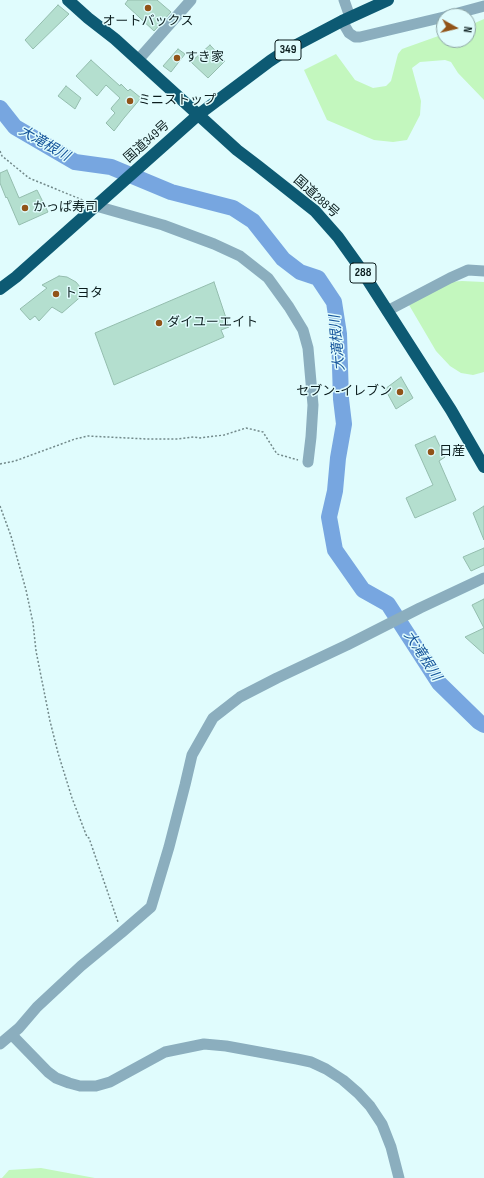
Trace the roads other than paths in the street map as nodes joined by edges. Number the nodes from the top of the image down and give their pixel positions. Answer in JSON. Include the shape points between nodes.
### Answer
{"nodes":[{"id":1,"x":68,"y":0,"type":"edge"},
{"id":2,"x":191,"y":0,"type":"edge"},
{"id":3,"x":344,"y":0,"type":"edge"},
{"id":4,"x":388,"y":0,"type":"edge"},
{"id":5,"x":346,"y":19,"type":"junction"},
{"id":6,"x":436,"y":19,"type":"edge"},
{"id":7,"x":138,"y":60,"type":"junction"},
{"id":8,"x":198,"y":115,"type":"junction"},
{"id":9,"x":98,"y":204,"type":"junction"},
{"id":10,"x":484,"y":272,"type":"edge"},
{"id":11,"x":0,"y":289,"type":"edge"},
{"id":12,"x":387,"y":311,"type":"junction"},
{"id":13,"x":308,"y":462,"type":"road end"},
{"id":14,"x":484,"y":468,"type":"edge"},
{"id":15,"x":484,"y":578,"type":"edge"},
{"id":16,"x":12,"y":1035,"type":"junction"},
{"id":17,"x":0,"y":1044,"type":"edge"},
{"id":18,"x":400,"y":1178,"type":"edge"}],
"edges":[{"from":1,"to":7,"type":"highway","name":"国道288号","number":"288"},
{"from":2,"to":7,"type":"street"},
{"from":3,"to":5,"type":"street"},
{"from":4,"to":5,"type":"highway","name":"国道349号","number":"349"},
{"from":5,"to":6,"type":"street","via":[[349,33],[360,37]]},
{"from":5,"to":8,"type":"highway","name":"国道349号","number":"349","via":[[285,51]]},
{"from":7,"to":8,"type":"highway","name":"国道288号","number":"288"},
{"from":8,"to":9,"type":"highway","name":"国道349号","number":"349"},
{"from":8,"to":12,"type":"highway","name":"国道288号","number":"288","via":[[237,150],[315,211],[338,237]]},
{"from":9,"to":11,"type":"highway","name":"国道349号","number":"349"},
{"from":9,"to":13,"type":"street","via":[[214,244],[240,256],[268,278],[303,330],[308,348],[313,405]]},
{"from":10,"to":12,"type":"street","via":[[468,270]]},
{"from":12,"to":14,"type":"highway","name":"国道288号","number":"288","via":[[451,410]]},
{"from":15,"to":16,"type":"street","via":[[240,697],[214,718],[192,755],[151,906],[42,1002]]},
{"from":16,"to":17,"type":"street"},
{"from":16,"to":18,"type":"street","via":[[48,1072],[56,1078],[80,1086],[96,1086],[110,1082],[165,1052],[204,1044],[311,1062],[342,1080],[370,1106],[382,1124]]}]}
